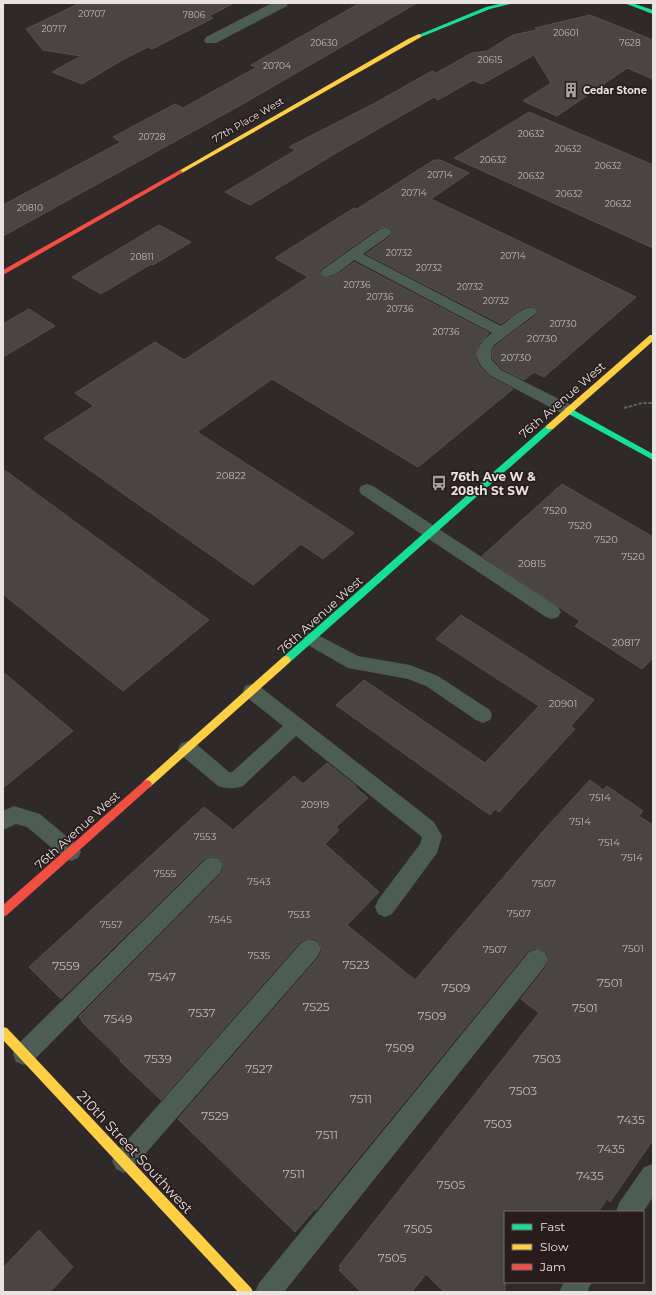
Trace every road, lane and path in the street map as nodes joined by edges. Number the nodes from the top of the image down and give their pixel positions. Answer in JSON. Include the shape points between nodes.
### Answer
{"nodes":[{"id":1,"x":282,"y":3,"type":"edge"},
{"id":2,"x":511,"y":3,"type":"edge"},
{"id":3,"x":635,"y":4,"type":"edge"},
{"id":4,"x":653,"y":12,"type":"edge"},
{"id":5,"x":211,"y":40,"type":"dead end"},
{"id":6,"x":385,"y":232,"type":"dead end"},
{"id":7,"x":355,"y":254,"type":"junction"},
{"id":8,"x":3,"y":273,"type":"edge"},
{"id":9,"x":327,"y":273,"type":"dead end"},
{"id":10,"x":530,"y":311,"type":"dead end"},
{"id":11,"x":502,"y":332,"type":"junction"},
{"id":12,"x":653,"y":337,"type":"edge"},
{"id":13,"x":653,"y":402,"type":"edge"},
{"id":14,"x":624,"y":408,"type":"dead end"},
{"id":15,"x":568,"y":410,"type":"junction"},
{"id":16,"x":653,"y":457,"type":"edge"},
{"id":17,"x":367,"y":490,"type":"dead end"},
{"id":18,"x":432,"y":531,"type":"junction"},
{"id":19,"x":552,"y":612,"type":"dead end"},
{"id":20,"x":312,"y":639,"type":"junction"},
{"id":21,"x":252,"y":691,"type":"junction"},
{"id":22,"x":483,"y":715,"type":"dead end"},
{"id":23,"x":296,"y":725,"type":"junction"},
{"id":24,"x":188,"y":749,"type":"junction"},
{"id":25,"x":3,"y":821,"type":"edge"},
{"id":26,"x":71,"y":852,"type":"junction"},
{"id":27,"x":213,"y":866,"type":"dead end"},
{"id":28,"x":385,"y":907,"type":"dead end"},
{"id":29,"x":3,"y":912,"type":"edge"},
{"id":30,"x":310,"y":949,"type":"dead end"},
{"id":31,"x":537,"y":959,"type":"dead end"},
{"id":32,"x":3,"y":1032,"type":"edge"},
{"id":33,"x":24,"y":1054,"type":"junction"},
{"id":34,"x":124,"y":1161,"type":"junction"},
{"id":35,"x":653,"y":1176,"type":"edge"},
{"id":36,"x":629,"y":1211,"type":"edge"},
{"id":37,"x":578,"y":1283,"type":"edge"},
{"id":38,"x":247,"y":1292,"type":"edge"},
{"id":39,"x":268,"y":1292,"type":"edge"},
{"id":40,"x":572,"y":1292,"type":"edge"}],
"edges":[{"from":1,"to":5,"type":"street"},
{"from":2,"to":8,"type":"street","name":"77th Place West","via":[[488,8],[410,40]]},
{"from":3,"to":4,"type":"street"},
{"from":6,"to":7,"type":"lane"},
{"from":7,"to":9,"type":"lane"},
{"from":7,"to":11,"type":"lane"},
{"from":10,"to":11,"type":"lane"},
{"from":11,"to":15,"type":"lane","via":[[484,348],[484,360],[488,366],[496,373]]},
{"from":12,"to":15,"type":"street","name":"76th Avenue West"},
{"from":13,"to":14,"type":"path"},
{"from":15,"to":16,"type":"street"},
{"from":15,"to":18,"type":"street","name":"76th Avenue West"},
{"from":17,"to":18,"type":"lane"},
{"from":18,"to":19,"type":"lane"},
{"from":18,"to":20,"type":"street","name":"76th Avenue West"},
{"from":20,"to":21,"type":"street","name":"76th Avenue West"},
{"from":20,"to":22,"type":"lane","via":[[354,663],[410,672],[432,681]]},
{"from":21,"to":23,"type":"lane"},
{"from":21,"to":24,"type":"street","name":"76th Avenue West"},
{"from":23,"to":24,"type":"lane","via":[[236,780],[225,780]]},
{"from":23,"to":28,"type":"lane","via":[[427,828],[432,836],[430,847]]},
{"from":24,"to":26,"type":"street","name":"76th Avenue West"},
{"from":25,"to":26,"type":"lane","via":[[14,815],[33,820]]},
{"from":26,"to":29,"type":"street","name":"76th Avenue West"},
{"from":27,"to":33,"type":"lane"},
{"from":30,"to":34,"type":"lane"},
{"from":31,"to":39,"type":"lane"},
{"from":32,"to":33,"type":"street","name":"210th Street Southwest"},
{"from":33,"to":34,"type":"street","name":"210th Street Southwest"},
{"from":34,"to":38,"type":"street","name":"210th Street Southwest"},
{"from":35,"to":36,"type":"lane"},
{"from":37,"to":40,"type":"lane"}]}
